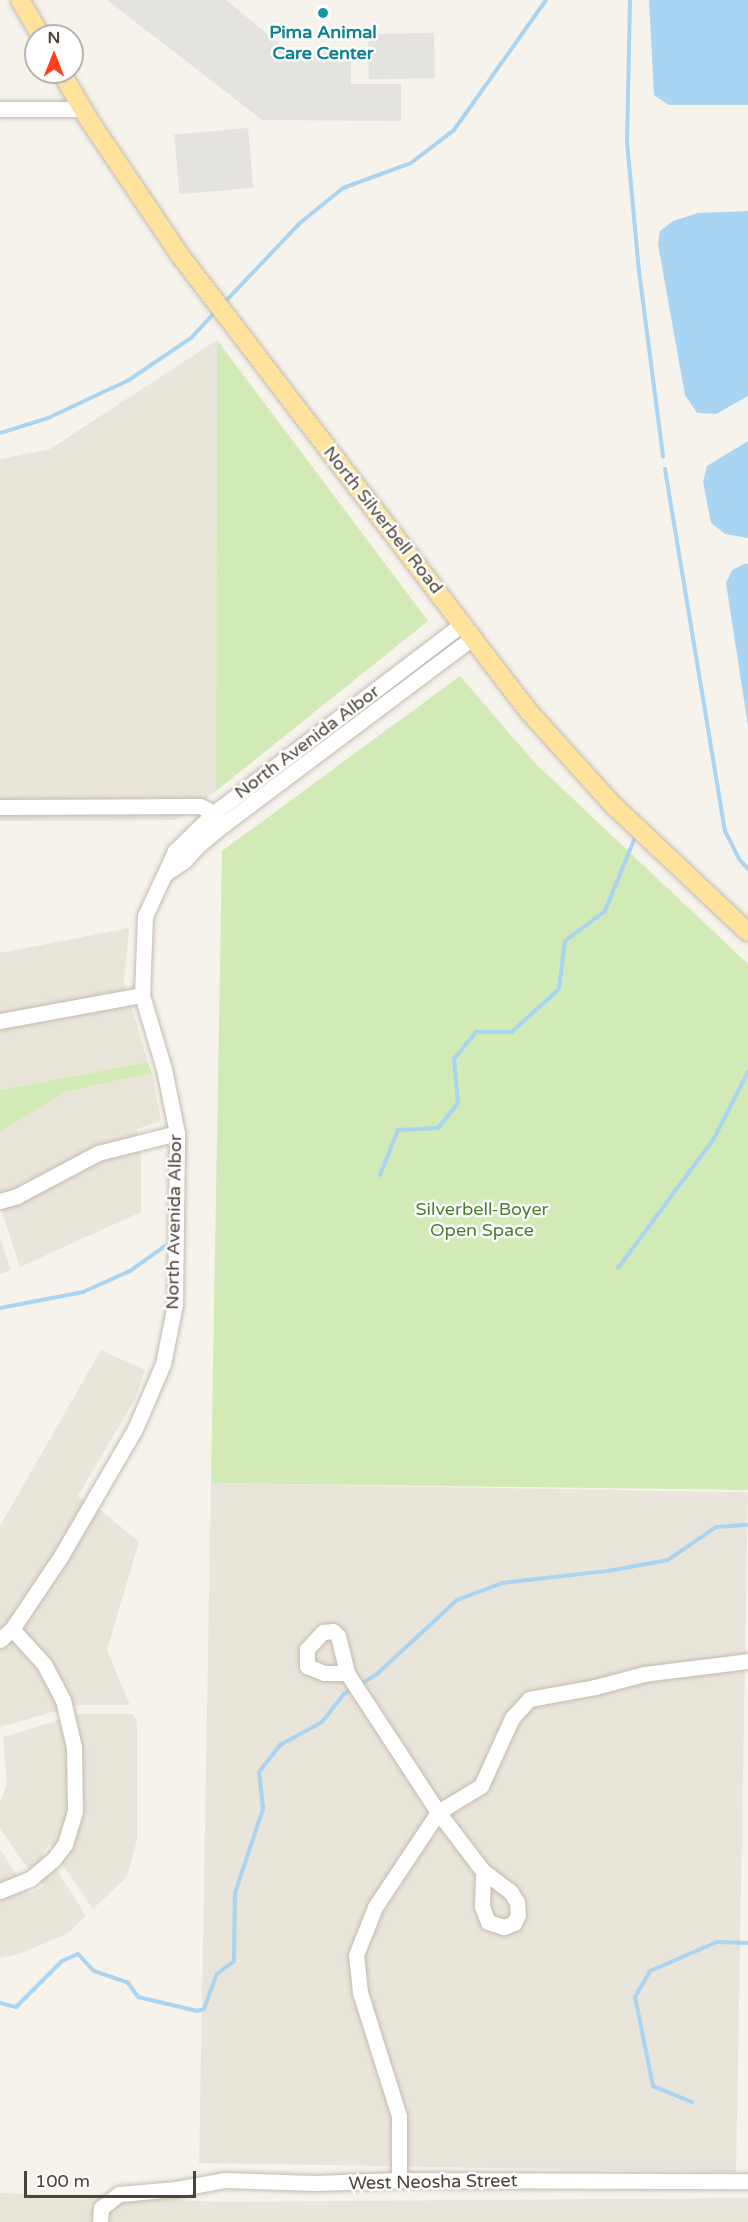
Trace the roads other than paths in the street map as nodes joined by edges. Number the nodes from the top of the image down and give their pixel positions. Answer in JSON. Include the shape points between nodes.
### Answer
{"nodes":[{"id":1,"x":20,"y":0,"type":"edge"},
{"id":2,"x":34,"y":24,"type":"edge"},
{"id":3,"x":68,"y":84,"type":"edge"},
{"id":4,"x":0,"y":109,"type":"edge"},
{"id":5,"x":83,"y":109,"type":"junction"},
{"id":6,"x":468,"y":630,"type":"junction"},
{"id":7,"x":276,"y":766,"type":"junction"},
{"id":8,"x":286,"y":779,"type":"junction"},
{"id":9,"x":0,"y":807,"type":"edge"},
{"id":10,"x":219,"y":819,"type":"junction"},
{"id":11,"x":748,"y":932,"type":"edge"},
{"id":12,"x":142,"y":995,"type":"junction"},
{"id":13,"x":0,"y":1021,"type":"edge"},
{"id":14,"x":177,"y":1133,"type":"junction"},
{"id":15,"x":0,"y":1201,"type":"edge"},
{"id":16,"x":12,"y":1629,"type":"junction"},
{"id":17,"x":0,"y":1640,"type":"edge"},
{"id":18,"x":748,"y":1661,"type":"edge"},
{"id":19,"x":347,"y":1673,"type":"dead end"},
{"id":20,"x":438,"y":1812,"type":"junction"},
{"id":21,"x":483,"y":1871,"type":"dead end"},
{"id":22,"x":0,"y":1891,"type":"edge"},
{"id":23,"x":399,"y":2180,"type":"junction"},
{"id":24,"x":748,"y":2181,"type":"edge"},
{"id":25,"x":100,"y":2222,"type":"edge"}],
"edges":[{"from":1,"to":2,"type":"main road"},
{"from":3,"to":5,"type":"main road","name":"North Silverbell Road"},
{"from":4,"to":5,"type":"street"},
{"from":5,"to":6,"type":"main road","name":"North Silverbell Road","via":[[179,254]]},
{"from":6,"to":7,"type":"street","name":"North Avenida Albor"},
{"from":6,"to":8,"type":"street","name":"North Avenida Albor"},
{"from":6,"to":11,"type":"main road","name":"North Silverbell Road","via":[[570,760]]},
{"from":7,"to":8,"type":"street"},
{"from":7,"to":10,"type":"street","name":"North Avenida Albor"},
{"from":8,"to":10,"type":"street","name":"North Avenida Albor"},
{"from":9,"to":10,"type":"street","via":[[200,806]]},
{"from":10,"to":12,"type":"street","name":"North Avenida Albor","via":[[175,851],[145,916]]},
{"from":12,"to":13,"type":"street"},
{"from":12,"to":14,"type":"street","name":"North Avenida Albor","via":[[164,1069]]},
{"from":14,"to":15,"type":"street","via":[[98,1153]]},
{"from":14,"to":16,"type":"street","name":"North Avenida Albor","via":[[175,1304],[163,1364],[135,1429],[61,1556]]},
{"from":16,"to":17,"type":"street","name":"North Avenida Albor"},
{"from":16,"to":22,"type":"street","via":[[44,1664],[63,1700],[74,1747],[75,1812],[65,1844],[53,1860],[30,1879]]},
{"from":18,"to":20,"type":"street","via":[[644,1674],[529,1699],[512,1718],[481,1786]]},
{"from":19,"to":20,"type":"street"},
{"from":20,"to":21,"type":"street"},
{"from":20,"to":23,"type":"street","via":[[375,1906],[356,1955],[360,1992],[399,2116]]},
{"from":23,"to":24,"type":"street","name":"West Neosha Street"},
{"from":23,"to":25,"type":"street","name":"West Neosha Street","via":[[225,2180],[119,2194],[101,2208]]}]}
